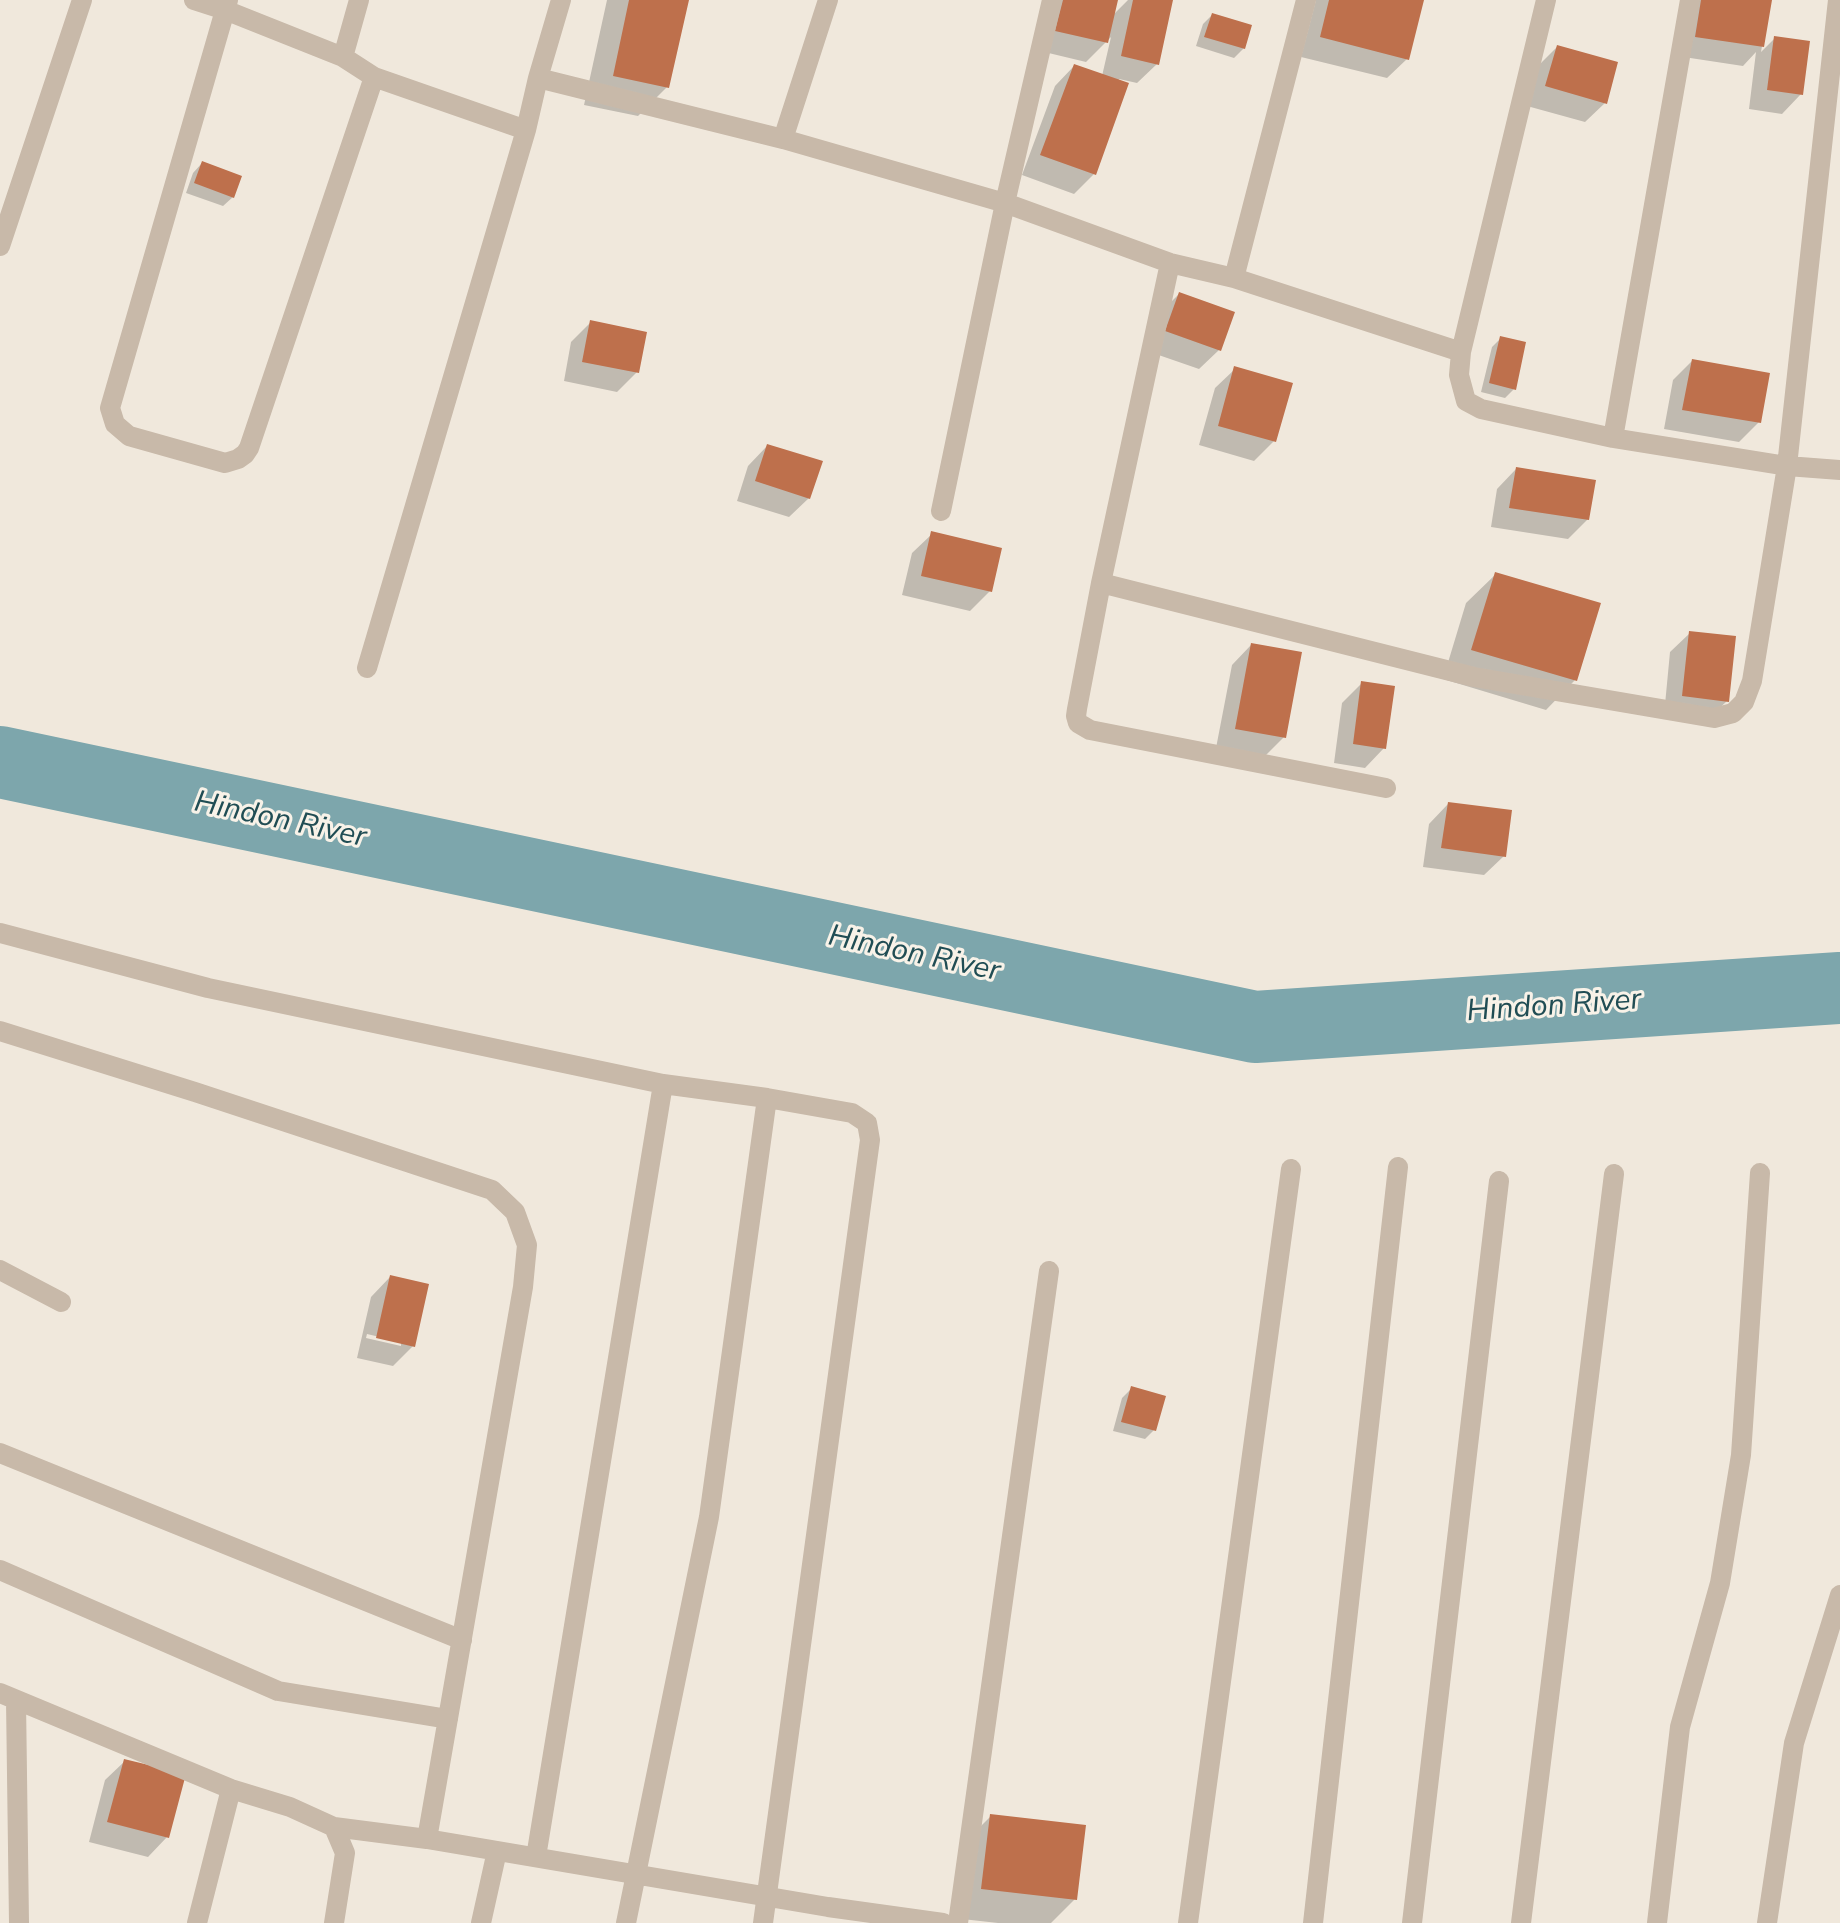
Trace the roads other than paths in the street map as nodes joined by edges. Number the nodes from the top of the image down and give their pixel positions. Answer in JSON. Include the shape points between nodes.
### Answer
{"nodes":[{"id":1,"x":82,"y":0,"type":"edge"},
{"id":2,"x":194,"y":0,"type":"edge"},
{"id":3,"x":359,"y":0,"type":"edge"},
{"id":4,"x":561,"y":0,"type":"edge"},
{"id":5,"x":828,"y":0,"type":"edge"},
{"id":6,"x":1052,"y":0,"type":"edge"},
{"id":7,"x":1306,"y":0,"type":"edge"},
{"id":8,"x":1546,"y":0,"type":"edge"},
{"id":9,"x":1690,"y":0,"type":"edge"},
{"id":10,"x":1838,"y":0,"type":"edge"},
{"id":11,"x":227,"y":5,"type":"edge"},
{"id":12,"x":343,"y":57,"type":"junction"},
{"id":13,"x":374,"y":77,"type":"junction"},
{"id":14,"x":538,"y":78,"type":"junction"},
{"id":15,"x":526,"y":130,"type":"junction"},
{"id":16,"x":783,"y":139,"type":"junction"},
{"id":17,"x":1005,"y":203,"type":"junction"},
{"id":18,"x":0,"y":246,"type":"edge"},
{"id":19,"x":1170,"y":263,"type":"junction"},
{"id":20,"x":1234,"y":278,"type":"junction"},
{"id":21,"x":1461,"y":352,"type":"junction"},
{"id":22,"x":1613,"y":438,"type":"junction"},
{"id":23,"x":1787,"y":466,"type":"junction"},
{"id":24,"x":1840,"y":470,"type":"edge"},
{"id":25,"x":941,"y":511,"type":"dead end"},
{"id":26,"x":1101,"y":583,"type":"junction"},
{"id":27,"x":367,"y":668,"type":"dead end"},
{"id":28,"x":1386,"y":788,"type":"dead end"},
{"id":29,"x":0,"y":933,"type":"edge"},
{"id":30,"x":0,"y":1031,"type":"edge"},
{"id":31,"x":663,"y":1084,"type":"junction"},
{"id":32,"x":767,"y":1098,"type":"junction"},
{"id":33,"x":1398,"y":1167,"type":"dead end"},
{"id":34,"x":1291,"y":1169,"type":"dead end"},
{"id":35,"x":1760,"y":1173,"type":"dead end"},
{"id":36,"x":1614,"y":1174,"type":"dead end"},
{"id":37,"x":1499,"y":1181,"type":"dead end"},
{"id":38,"x":0,"y":1270,"type":"edge"},
{"id":39,"x":1049,"y":1271,"type":"dead end"},
{"id":40,"x":61,"y":1302,"type":"dead end"},
{"id":41,"x":0,"y":1453,"type":"edge"},
{"id":42,"x":0,"y":1570,"type":"edge"},
{"id":43,"x":1839,"y":1601,"type":"edge"},
{"id":44,"x":462,"y":1640,"type":"junction"},
{"id":45,"x":8,"y":1696,"type":"edge"},
{"id":46,"x":448,"y":1719,"type":"junction"},
{"id":47,"x":231,"y":1789,"type":"junction"},
{"id":48,"x":334,"y":1827,"type":"junction"},
{"id":49,"x":427,"y":1839,"type":"junction"},
{"id":50,"x":497,"y":1851,"type":"junction"},
{"id":51,"x":536,"y":1857,"type":"junction"},
{"id":52,"x":636,"y":1874,"type":"junction"},
{"id":53,"x":766,"y":1897,"type":"junction"},
{"id":54,"x":828,"y":1915,"type":"edge"},
{"id":55,"x":19,"y":1923,"type":"edge"},
{"id":56,"x":197,"y":1923,"type":"edge"},
{"id":57,"x":334,"y":1923,"type":"edge"},
{"id":58,"x":481,"y":1923,"type":"edge"},
{"id":59,"x":626,"y":1923,"type":"edge"},
{"id":60,"x":763,"y":1923,"type":"edge"},
{"id":61,"x":943,"y":1923,"type":"edge"},
{"id":62,"x":958,"y":1923,"type":"edge"},
{"id":63,"x":1188,"y":1923,"type":"edge"},
{"id":64,"x":1313,"y":1923,"type":"edge"},
{"id":65,"x":1412,"y":1923,"type":"edge"},
{"id":66,"x":1521,"y":1923,"type":"edge"},
{"id":67,"x":1657,"y":1923,"type":"edge"},
{"id":68,"x":1767,"y":1923,"type":"edge"}],
"edges":[{"from":1,"to":18,"type":"street"},
{"from":2,"to":11,"type":"street"},
{"from":3,"to":12,"type":"street"},
{"from":4,"to":14,"type":"street"},
{"from":5,"to":16,"type":"street"},
{"from":6,"to":17,"type":"street"},
{"from":7,"to":20,"type":"street"},
{"from":8,"to":21,"type":"street"},
{"from":9,"to":22,"type":"street"},
{"from":10,"to":23,"type":"street"},
{"from":11,"to":12,"type":"street"},
{"from":11,"to":13,"type":"street","via":[[110,408],[115,424],[129,436],[225,463],[245,454]]},
{"from":12,"to":13,"type":"street"},
{"from":13,"to":15,"type":"street"},
{"from":14,"to":15,"type":"street"},
{"from":14,"to":16,"type":"street"},
{"from":15,"to":27,"type":"street"},
{"from":16,"to":17,"type":"street"},
{"from":17,"to":19,"type":"street"},
{"from":17,"to":25,"type":"street"},
{"from":19,"to":20,"type":"street"},
{"from":19,"to":26,"type":"street"},
{"from":20,"to":21,"type":"street"},
{"from":21,"to":22,"type":"street","via":[[1459,375],[1466,401],[1481,409]]},
{"from":22,"to":23,"type":"street"},
{"from":23,"to":24,"type":"street"},
{"from":23,"to":26,"type":"street","via":[[1752,681],[1733,713],[1714,718],[1474,677]]},
{"from":26,"to":28,"type":"street","via":[[1076,716],[1083,727]]},
{"from":29,"to":31,"type":"street","via":[[208,988]]},
{"from":30,"to":44,"type":"street","via":[[492,1190],[515,1212],[527,1245],[523,1287]]},
{"from":31,"to":32,"type":"street"},
{"from":31,"to":51,"type":"street"},
{"from":32,"to":52,"type":"street","via":[[709,1517]]},
{"from":32,"to":53,"type":"street","via":[[852,1113],[867,1123],[870,1140]]},
{"from":33,"to":64,"type":"street"},
{"from":34,"to":63,"type":"street"},
{"from":35,"to":67,"type":"street","via":[[1741,1455],[1720,1583],[1680,1727]]},
{"from":36,"to":66,"type":"street"},
{"from":37,"to":65,"type":"street"},
{"from":38,"to":40,"type":"street"},
{"from":39,"to":62,"type":"street"},
{"from":41,"to":44,"type":"street"},
{"from":42,"to":46,"type":"street","via":[[278,1691]]},
{"from":43,"to":68,"type":"street","via":[[1794,1743]]},
{"from":44,"to":46,"type":"street"},
{"from":45,"to":47,"type":"street"},
{"from":45,"to":55,"type":"street"},
{"from":46,"to":49,"type":"street"},
{"from":47,"to":48,"type":"street"},
{"from":47,"to":56,"type":"street"},
{"from":48,"to":49,"type":"street"},
{"from":48,"to":57,"type":"street","via":[[345,1853]]},
{"from":49,"to":50,"type":"street"},
{"from":50,"to":51,"type":"street"},
{"from":50,"to":58,"type":"street"},
{"from":51,"to":52,"type":"street"},
{"from":52,"to":53,"type":"street"},
{"from":52,"to":59,"type":"street"},
{"from":53,"to":54,"type":"street"},
{"from":53,"to":60,"type":"street"},
{"from":54,"to":61,"type":"street"}]}
